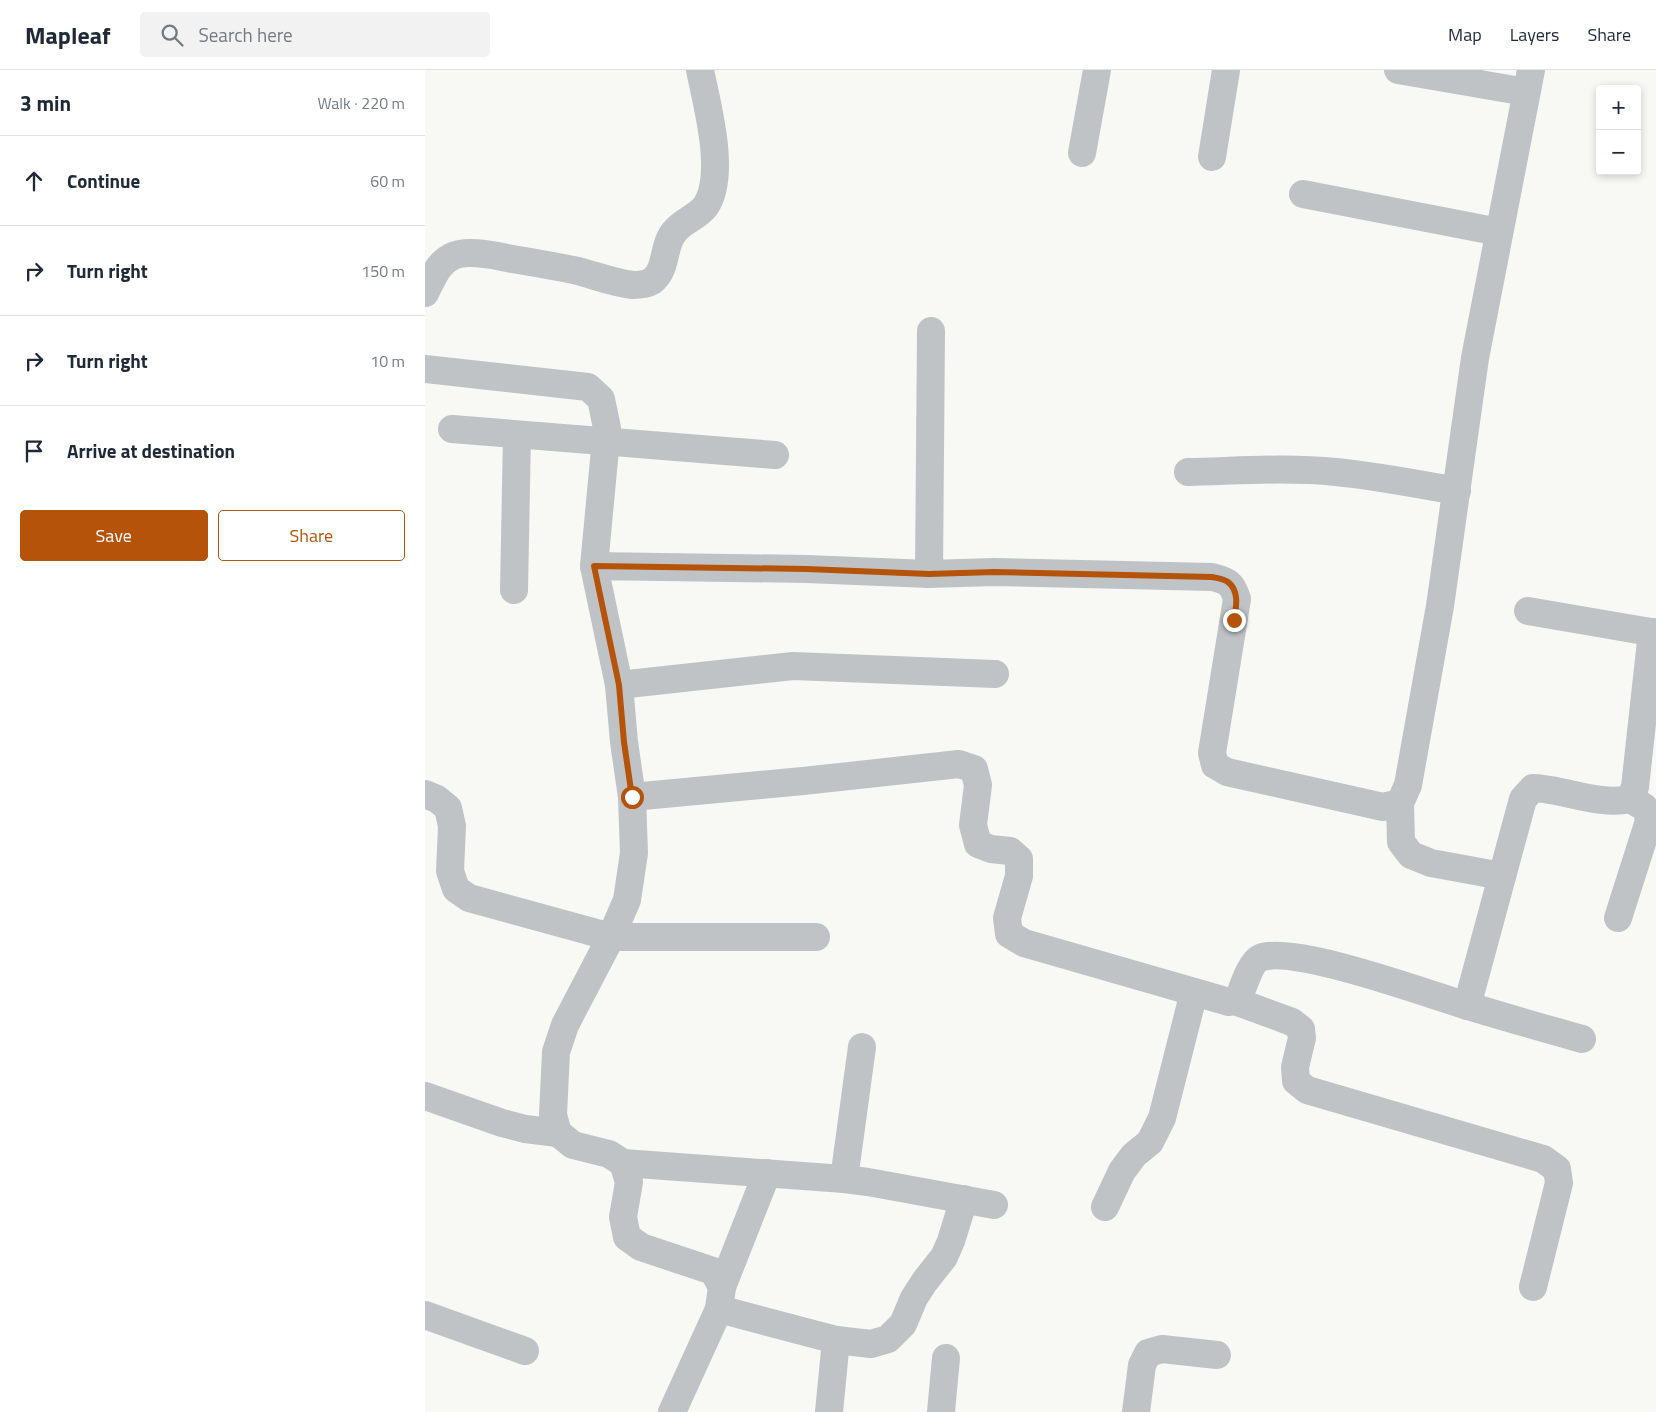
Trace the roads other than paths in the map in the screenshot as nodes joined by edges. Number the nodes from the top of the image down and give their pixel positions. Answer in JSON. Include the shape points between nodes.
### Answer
{"nodes":[{"id":1,"x":700,"y":70,"type":"edge"},
{"id":2,"x":1097,"y":70,"type":"edge"},
{"id":3,"x":1226,"y":70,"type":"edge"},
{"id":4,"x":1398,"y":70,"type":"edge"},
{"id":5,"x":1529,"y":81,"type":"edge"},
{"id":6,"x":1082,"y":153,"type":"dead end"},
{"id":7,"x":1212,"y":157,"type":"dead end"},
{"id":8,"x":1303,"y":194,"type":"dead end"},
{"id":9,"x":1499,"y":232,"type":"junction"},
{"id":10,"x":425,"y":293,"type":"edge"},
{"id":11,"x":931,"y":331,"type":"dead end"},
{"id":12,"x":425,"y":369,"type":"edge"},
{"id":13,"x":452,"y":429,"type":"dead end"},
{"id":14,"x":517,"y":435,"type":"junction"},
{"id":15,"x":605,"y":442,"type":"junction"},
{"id":16,"x":775,"y":455,"type":"dead end"},
{"id":17,"x":1188,"y":472,"type":"dead end"},
{"id":18,"x":1457,"y":491,"type":"junction"},
{"id":19,"x":594,"y":566,"type":"junction"},
{"id":20,"x":929,"y":574,"type":"junction"},
{"id":21,"x":514,"y":590,"type":"dead end"},
{"id":22,"x":1528,"y":611,"type":"dead end"},
{"id":23,"x":1654,"y":632,"type":"edge"},
{"id":24,"x":995,"y":674,"type":"dead end"},
{"id":25,"x":619,"y":685,"type":"junction"},
{"id":26,"x":425,"y":794,"type":"edge"},
{"id":27,"x":632,"y":797,"type":"junction"},
{"id":28,"x":1630,"y":799,"type":"junction"},
{"id":29,"x":1400,"y":803,"type":"junction"},
{"id":30,"x":1503,"y":876,"type":"junction"},
{"id":31,"x":1618,"y":918,"type":"dead end"},
{"id":32,"x":611,"y":937,"type":"junction"},
{"id":33,"x":816,"y":937,"type":"dead end"},
{"id":34,"x":1193,"y":992,"type":"junction"},
{"id":35,"x":1235,"y":1001,"type":"junction"},
{"id":36,"x":1467,"y":1006,"type":"junction"},
{"id":37,"x":1582,"y":1039,"type":"dead end"},
{"id":38,"x":862,"y":1047,"type":"dead end"},
{"id":39,"x":425,"y":1096,"type":"edge"},
{"id":40,"x":558,"y":1133,"type":"junction"},
{"id":41,"x":623,"y":1164,"type":"junction"},
{"id":42,"x":767,"y":1174,"type":"junction"},
{"id":43,"x":844,"y":1178,"type":"junction"},
{"id":44,"x":964,"y":1199,"type":"junction"},
{"id":45,"x":994,"y":1205,"type":"dead end"},
{"id":46,"x":1105,"y":1207,"type":"dead end"},
{"id":47,"x":1533,"y":1287,"type":"dead end"},
{"id":48,"x":720,"y":1298,"type":"junction"},
{"id":49,"x":425,"y":1315,"type":"edge"},
{"id":50,"x":836,"y":1340,"type":"junction"},
{"id":51,"x":525,"y":1351,"type":"dead end"},
{"id":52,"x":1217,"y":1355,"type":"dead end"},
{"id":53,"x":946,"y":1358,"type":"dead end"},
{"id":54,"x":672,"y":1412,"type":"edge"},
{"id":55,"x":829,"y":1412,"type":"edge"},
{"id":56,"x":941,"y":1412,"type":"edge"},
{"id":57,"x":1136,"y":1412,"type":"edge"}],
"edges":[{"from":1,"to":10,"type":"street","via":[[713,134],[715,180],[712,195],[704,209],[676,229],[668,240],[662,268],[652,281],[633,284],[470,253],[451,256],[438,267]]},
{"from":2,"to":6,"type":"street"},
{"from":3,"to":7,"type":"street"},
{"from":4,"to":5,"type":"street"},
{"from":5,"to":9,"type":"street"},
{"from":8,"to":9,"type":"street"},
{"from":9,"to":18,"type":"street","via":[[1475,358]]},
{"from":11,"to":20,"type":"street"},
{"from":12,"to":15,"type":"street","via":[[589,387],[601,399],[607,428]]},
{"from":13,"to":14,"type":"street"},
{"from":14,"to":15,"type":"street"},
{"from":14,"to":21,"type":"street"},
{"from":15,"to":16,"type":"street"},
{"from":15,"to":19,"type":"street"},
{"from":17,"to":18,"type":"street","via":[[1334,472]]},
{"from":18,"to":29,"type":"street","via":[[1408,786]]},
{"from":19,"to":20,"type":"street"},
{"from":19,"to":25,"type":"street"},
{"from":20,"to":29,"type":"street","via":[[994,572],[1183,576],[1227,581],[1237,599],[1213,753],[1215,765],[1227,772],[1383,806]]},
{"from":22,"to":23,"type":"street"},
{"from":23,"to":28,"type":"street","via":[[1635,787]]},
{"from":24,"to":25,"type":"street","via":[[793,666]]},
{"from":25,"to":27,"type":"street"},
{"from":26,"to":32,"type":"street","via":[[448,808],[452,826],[450,871],[456,889],[469,898]]},
{"from":27,"to":32,"type":"street","via":[[634,853],[627,900]]},
{"from":27,"to":34,"type":"street","via":[[959,764],[973,769],[978,785],[973,825],[979,844],[991,850],[1010,850],[1019,859],[1019,876],[1007,918],[1009,934],[1025,943]]},
{"from":28,"to":30,"type":"street","via":[[1615,802],[1533,788],[1523,800]]},
{"from":28,"to":31,"type":"street","via":[[1644,807],[1649,814],[1648,824]]},
{"from":29,"to":30,"type":"street","via":[[1401,842],[1411,855],[1431,863]]},
{"from":30,"to":36,"type":"street"},
{"from":32,"to":33,"type":"street"},
{"from":32,"to":40,"type":"street","via":[[565,1025],[556,1052],[553,1115]]},
{"from":34,"to":35,"type":"street"},
{"from":34,"to":46,"type":"street","via":[[1162,1118],[1150,1142],[1122,1171]]},
{"from":35,"to":36,"type":"street","via":[[1255,962],[1281,955],[1346,968]]},
{"from":35,"to":47,"type":"street","via":[[1292,1022],[1301,1029],[1296,1081],[1307,1090],[1543,1159],[1557,1169],[1559,1183]]},
{"from":36,"to":37,"type":"street"},
{"from":38,"to":43,"type":"street"},
{"from":39,"to":40,"type":"street","via":[[502,1123]]},
{"from":40,"to":41,"type":"street","via":[[573,1145],[609,1154]]},
{"from":41,"to":42,"type":"street"},
{"from":41,"to":48,"type":"street","via":[[629,1182],[623,1217],[627,1237],[641,1248],[713,1271]]},
{"from":42,"to":43,"type":"street"},
{"from":42,"to":48,"type":"street"},
{"from":43,"to":44,"type":"street"},
{"from":44,"to":45,"type":"street"},
{"from":44,"to":50,"type":"street","via":[[944,1257],[925,1280],[903,1324],[889,1338],[871,1344]]},
{"from":48,"to":50,"type":"street"},
{"from":48,"to":54,"type":"street"},
{"from":49,"to":51,"type":"street"},
{"from":50,"to":55,"type":"street"},
{"from":52,"to":57,"type":"street","via":[[1162,1349],[1148,1353],[1142,1365]]},
{"from":53,"to":56,"type":"street"}]}
